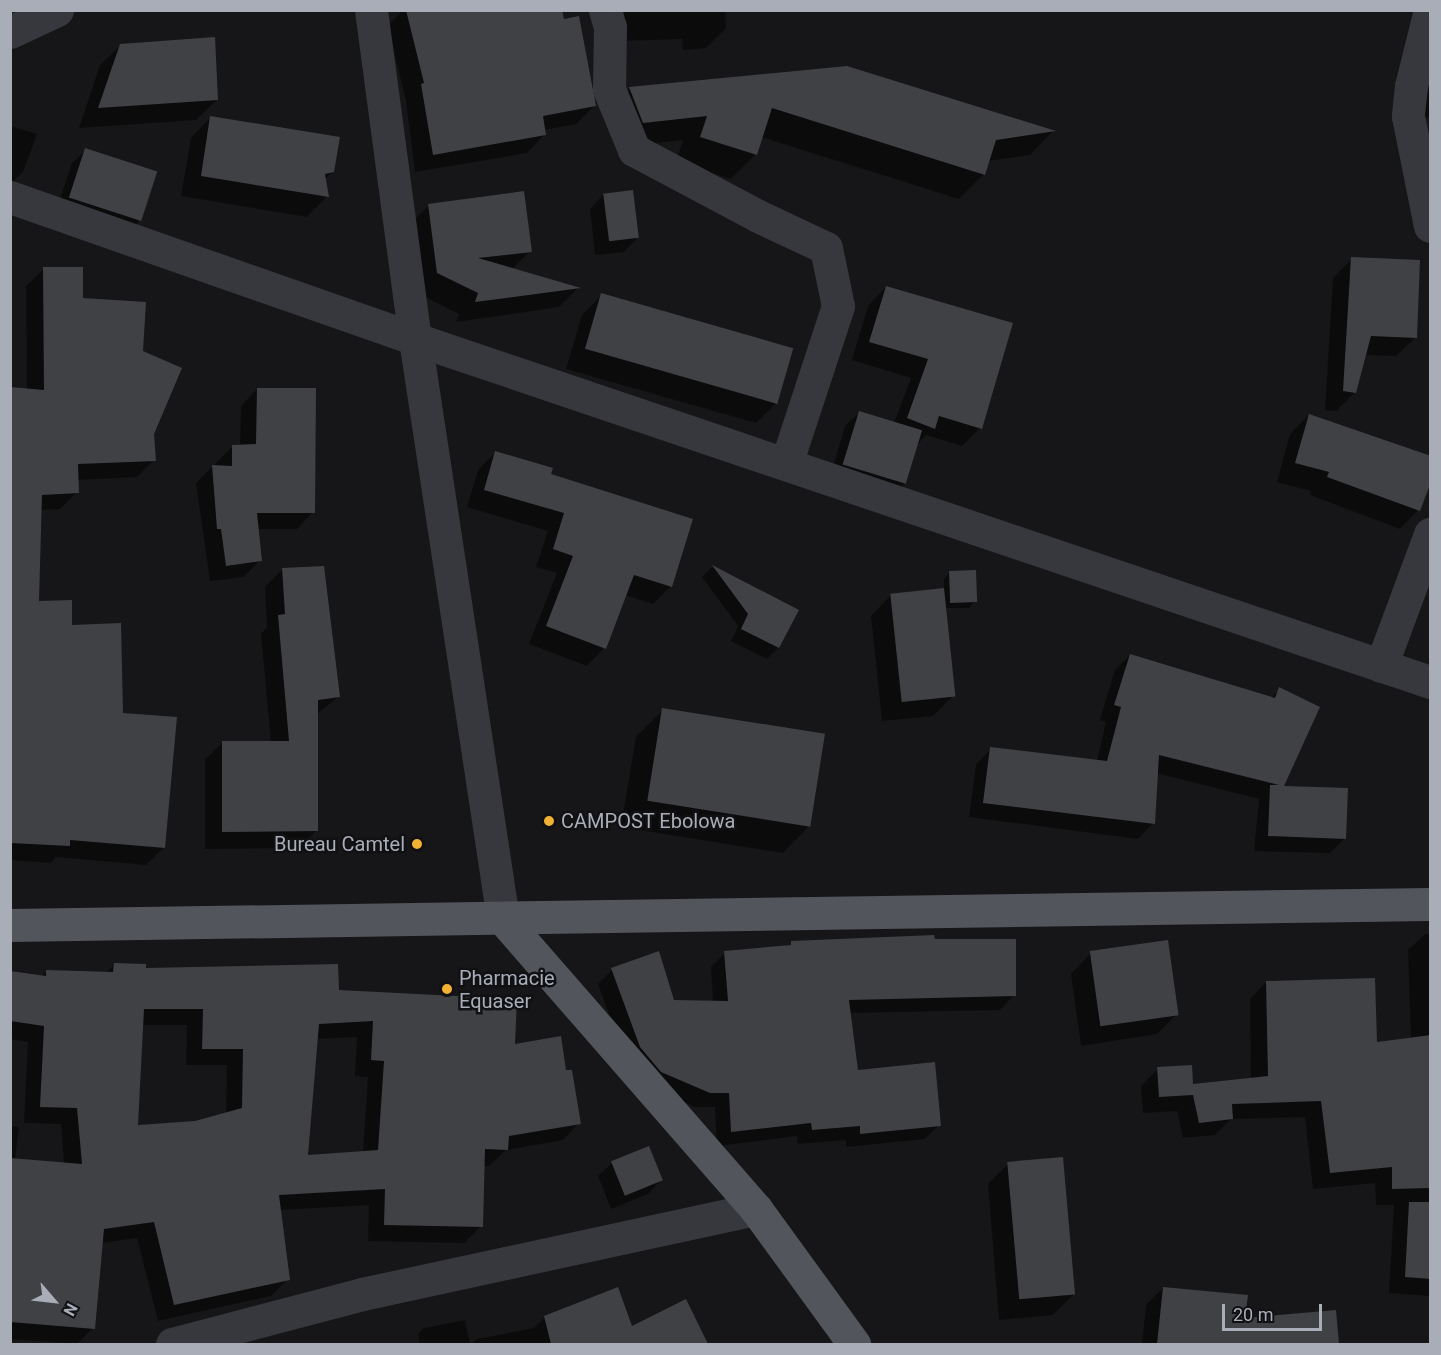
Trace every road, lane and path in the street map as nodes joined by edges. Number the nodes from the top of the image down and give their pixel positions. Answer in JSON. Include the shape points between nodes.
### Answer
{"nodes":[{"id":1,"x":57,"y":10,"type":"edge"},
{"id":2,"x":371,"y":10,"type":"edge"},
{"id":3,"x":605,"y":10,"type":"edge"},
{"id":4,"x":1430,"y":10,"type":"edge"},
{"id":5,"x":10,"y":32,"type":"edge"},
{"id":6,"x":10,"y":197,"type":"edge"},
{"id":7,"x":1431,"y":226,"type":"edge"},
{"id":8,"x":415,"y":339,"type":"junction"},
{"id":9,"x":786,"y":464,"type":"junction"},
{"id":10,"x":1431,"y":534,"type":"edge"},
{"id":11,"x":1381,"y":666,"type":"junction"},
{"id":12,"x":1431,"y":682,"type":"edge"},
{"id":13,"x":1431,"y":904,"type":"edge"},
{"id":14,"x":504,"y":919,"type":"junction"},
{"id":15,"x":10,"y":925,"type":"edge"},
{"id":16,"x":756,"y":1209,"type":"junction"},
{"id":17,"x":172,"y":1344,"type":"edge"},
{"id":18,"x":854,"y":1344,"type":"edge"}],
"edges":[{"from":1,"to":5,"type":"street"},
{"from":2,"to":8,"type":"street"},
{"from":3,"to":9,"type":"street","via":[[610,27],[609,89],[634,150],[826,248],[838,306]]},
{"from":4,"to":7,"type":"street","via":[[1411,86],[1408,116]]},
{"from":6,"to":8,"type":"street"},
{"from":8,"to":9,"type":"street"},
{"from":8,"to":14,"type":"street"},
{"from":9,"to":11,"type":"street"},
{"from":10,"to":11,"type":"street"},
{"from":11,"to":12,"type":"street"},
{"from":13,"to":14,"type":"main road"},
{"from":14,"to":15,"type":"main road"},
{"from":14,"to":16,"type":"main road"},
{"from":16,"to":17,"type":"street","via":[[362,1294]]},
{"from":16,"to":18,"type":"main road"}]}
